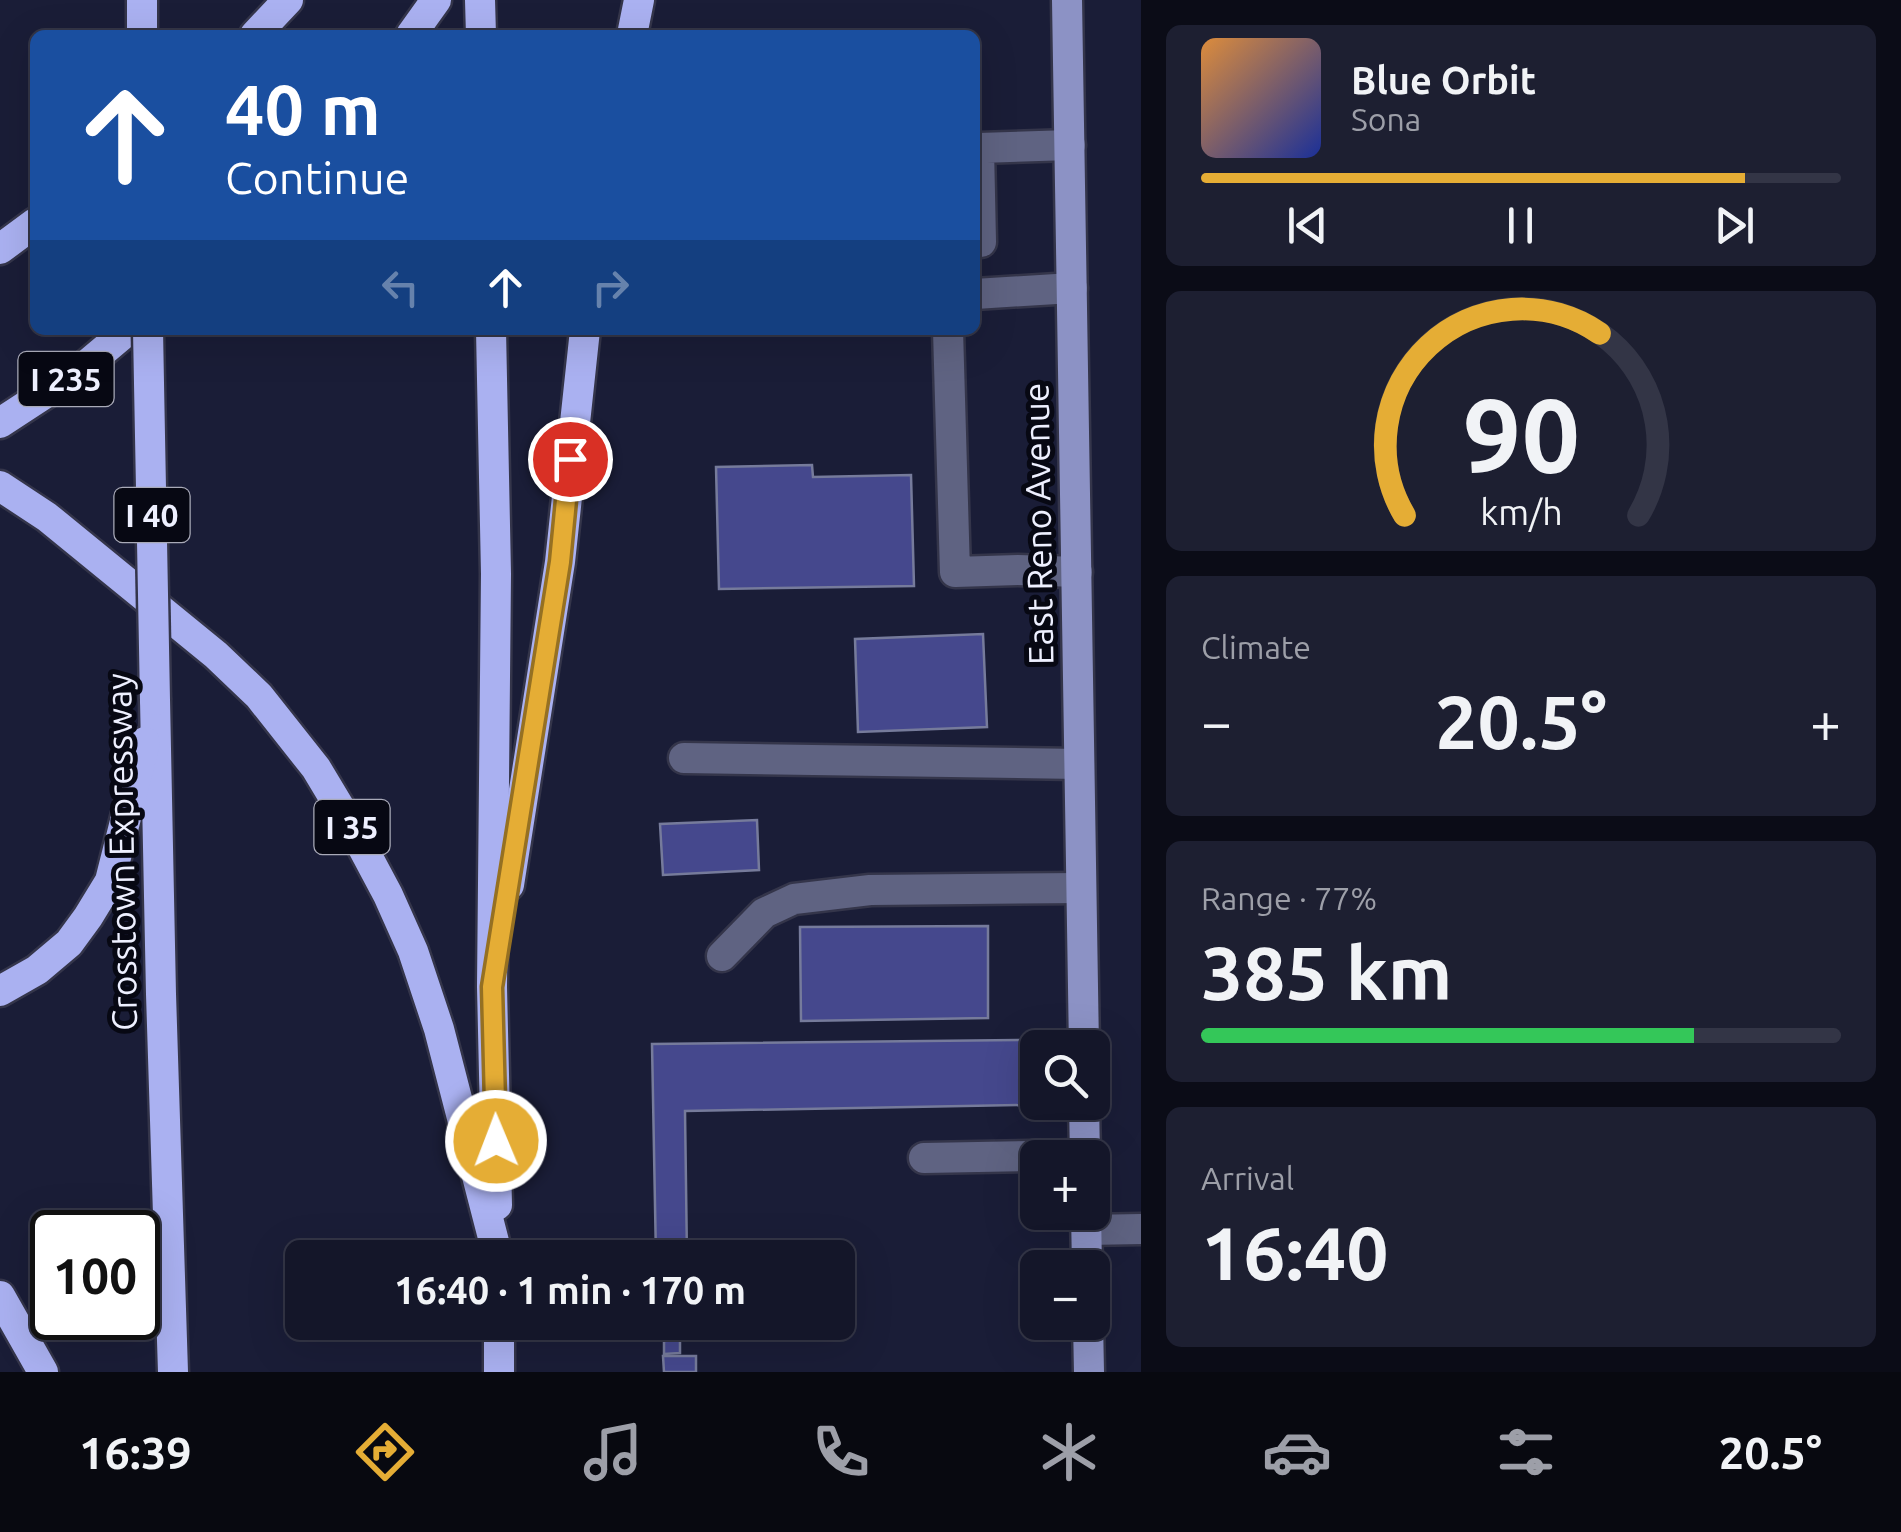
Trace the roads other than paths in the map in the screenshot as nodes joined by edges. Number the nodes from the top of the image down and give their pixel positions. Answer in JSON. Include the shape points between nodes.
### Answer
{"nodes":[{"id":1,"x":142,"y":0,"type":"edge"},
{"id":2,"x":288,"y":0,"type":"edge"},
{"id":3,"x":436,"y":0,"type":"edge"},
{"id":4,"x":480,"y":0,"type":"edge"},
{"id":5,"x":640,"y":0,"type":"edge"},
{"id":6,"x":1075,"y":1,"type":"edge"},
{"id":7,"x":142,"y":30,"type":"edge"},
{"id":8,"x":260,"y":30,"type":"edge"},
{"id":9,"x":415,"y":30,"type":"edge"},
{"id":10,"x":480,"y":30,"type":"edge"},
{"id":11,"x":633,"y":30,"type":"edge"},
{"id":12,"x":1070,"y":144,"type":"junction"},
{"id":13,"x":980,"y":148,"type":"edge"},
{"id":14,"x":980,"y":218,"type":"edge"},
{"id":15,"x":30,"y":227,"type":"edge"},
{"id":16,"x":981,"y":242,"type":"dead end"},
{"id":17,"x":0,"y":249,"type":"edge"},
{"id":18,"x":1072,"y":288,"type":"junction"},
{"id":19,"x":980,"y":294,"type":"edge"},
{"id":20,"x":122,"y":335,"type":"edge"},
{"id":21,"x":148,"y":335,"type":"edge"},
{"id":22,"x":491,"y":335,"type":"edge"},
{"id":23,"x":584,"y":335,"type":"edge"},
{"id":24,"x":948,"y":335,"type":"edge"},
{"id":25,"x":0,"y":423,"type":"edge"},
{"id":26,"x":0,"y":486,"type":"edge"},
{"id":27,"x":1076,"y":572,"type":"junction"},
{"id":28,"x":155,"y":700,"type":"junction"},
{"id":29,"x":684,"y":758,"type":"dead end"},
{"id":30,"x":1079,"y":764,"type":"junction"},
{"id":31,"x":1081,"y":888,"type":"junction"},
{"id":32,"x":722,"y":956,"type":"dead end"},
{"id":33,"x":492,"y":987,"type":"junction"},
{"id":34,"x":0,"y":991,"type":"edge"},
{"id":35,"x":1084,"y":1030,"type":"edge"},
{"id":36,"x":1020,"y":1157,"type":"edge"},
{"id":37,"x":924,"y":1158,"type":"dead end"},
{"id":38,"x":1110,"y":1224,"type":"edge"},
{"id":39,"x":1141,"y":1229,"type":"edge"},
{"id":40,"x":494,"y":1240,"type":"edge"},
{"id":41,"x":498,"y":1240,"type":"edge"},
{"id":42,"x":0,"y":1296,"type":"edge"},
{"id":43,"x":499,"y":1340,"type":"edge"},
{"id":44,"x":1088,"y":1340,"type":"edge"},
{"id":45,"x":43,"y":1372,"type":"edge"},
{"id":46,"x":173,"y":1372,"type":"edge"},
{"id":47,"x":499,"y":1372,"type":"edge"},
{"id":48,"x":1089,"y":1372,"type":"edge"}],
"edges":[{"from":1,"to":7,"type":"highway"},
{"from":2,"to":8,"type":"highway"},
{"from":3,"to":9,"type":"highway"},
{"from":4,"to":10,"type":"highway"},
{"from":5,"to":11,"type":"highway"},
{"from":6,"to":12,"type":"main road","name":"East Reno Avenue"},
{"from":12,"to":13,"type":"lane"},
{"from":12,"to":18,"type":"main road","name":"East Reno Avenue"},
{"from":14,"to":16,"type":"lane"},
{"from":15,"to":17,"type":"highway"},
{"from":18,"to":19,"type":"lane"},
{"from":18,"to":27,"type":"main road","name":"East Reno Avenue"},
{"from":20,"to":25,"type":"highway","number":"I 235"},
{"from":21,"to":28,"type":"highway","name":"Crosstown Expressway","number":"I 40","bridge":true},
{"from":22,"to":33,"type":"highway"},
{"from":23,"to":33,"type":"highway","via":[[560,562]]},
{"from":24,"to":27,"type":"lane","via":[[954,572]]},
{"from":26,"to":40,"type":"highway","number":"I 35","via":[[216,655],[259,696],[316,768],[413,951]]},
{"from":27,"to":30,"type":"main road","name":"East Reno Avenue"},
{"from":28,"to":34,"type":"highway","via":[[110,881],[68,943]]},
{"from":28,"to":46,"type":"highway","name":"Crosstown Expressway","number":"I 40"},
{"from":29,"to":30,"type":"lane"},
{"from":30,"to":31,"type":"main road","name":"East Reno Avenue"},
{"from":31,"to":32,"type":"lane","via":[[870,890],[794,899],[764,913]]},
{"from":31,"to":35,"type":"main road","name":"East Reno Avenue"},
{"from":33,"to":41,"type":"highway"},
{"from":36,"to":37,"type":"lane"},
{"from":38,"to":39,"type":"lane"},
{"from":42,"to":45,"type":"highway"},
{"from":43,"to":47,"type":"highway"},
{"from":44,"to":48,"type":"main road"}]}
